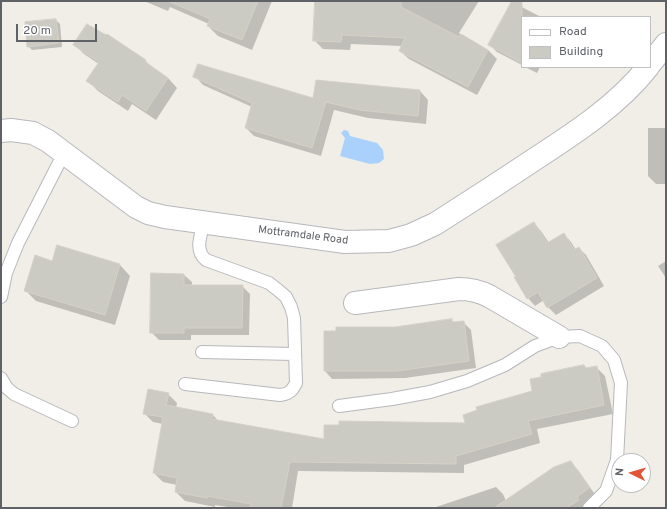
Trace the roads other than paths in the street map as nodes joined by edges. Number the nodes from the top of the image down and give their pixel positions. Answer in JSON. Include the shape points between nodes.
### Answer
{"nodes":[{"id":1,"x":666,"y":44,"type":"edge"},
{"id":2,"x":651,"y":63,"type":"edge"},
{"id":3,"x":647,"y":68,"type":"edge"},
{"id":4,"x":1,"y":131,"type":"edge"},
{"id":5,"x":64,"y":153,"type":"junction"},
{"id":6,"x":204,"y":222,"type":"junction"},
{"id":7,"x":1,"y":297,"type":"edge"},
{"id":8,"x":355,"y":303,"type":"dead end"},
{"id":9,"x":559,"y":337,"type":"junction"},
{"id":10,"x":202,"y":352,"type":"dead end"},
{"id":11,"x":295,"y":354,"type":"junction"},
{"id":12,"x":1,"y":378,"type":"edge"},
{"id":13,"x":185,"y":384,"type":"dead end"},
{"id":14,"x":339,"y":406,"type":"dead end"},
{"id":15,"x":72,"y":421,"type":"dead end"},
{"id":16,"x":590,"y":508,"type":"edge"}],
"edges":[{"from":1,"to":2,"type":"street"},
{"from":3,"to":6,"type":"street","name":"Mottramdale Road","via":[[618,99],[567,138],[435,224],[411,235],[389,241],[345,242]]},
{"from":4,"to":5,"type":"street","name":"Mottramdale Road","via":[[33,133]]},
{"from":5,"to":6,"type":"street","name":"Mottramdale Road","via":[[136,207],[148,213]]},
{"from":5,"to":7,"type":"lane","via":[[18,243],[6,273]]},
{"from":6,"to":11,"type":"lane","via":[[199,247],[206,260],[269,283],[286,297],[294,318]]},
{"from":8,"to":9,"type":"street","via":[[470,289],[489,296]]},
{"from":9,"to":14,"type":"lane","via":[[535,346],[505,365],[467,381],[430,392]]},
{"from":9,"to":16,"type":"lane","via":[[580,336],[602,346],[614,360],[621,383],[617,460],[606,491]]},
{"from":10,"to":11,"type":"lane"},
{"from":11,"to":13,"type":"lane","via":[[296,383],[290,392],[285,394]]},
{"from":12,"to":15,"type":"lane","via":[[14,394]]}]}
